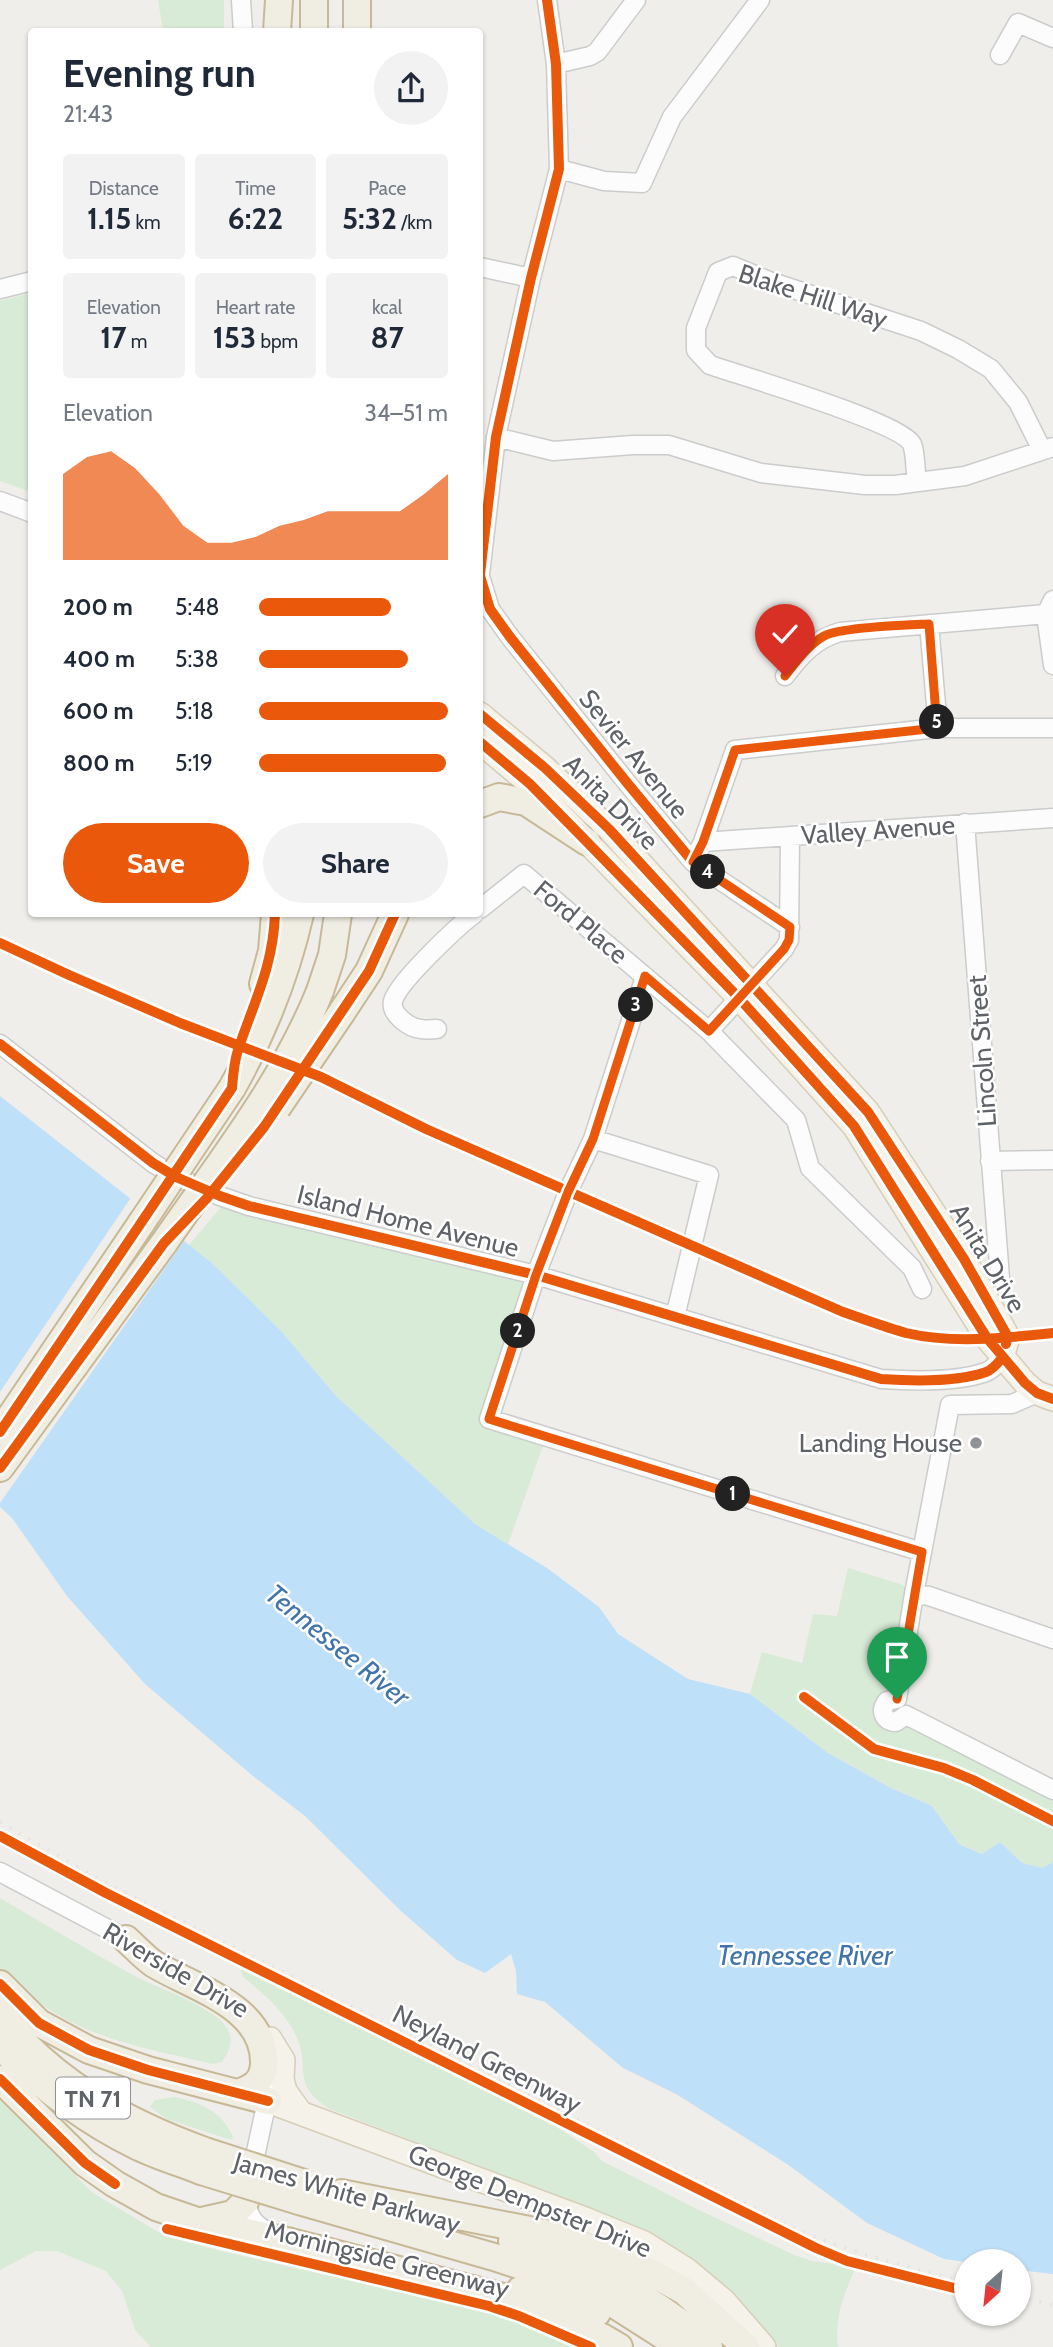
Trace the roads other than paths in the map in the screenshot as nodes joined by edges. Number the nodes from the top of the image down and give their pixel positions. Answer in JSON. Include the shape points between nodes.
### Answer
{"nodes":[{"id":1,"x":242,"y":0,"type":"edge"},
{"id":2,"x":279,"y":0,"type":"edge"},
{"id":3,"x":314,"y":0,"type":"edge"},
{"id":4,"x":357,"y":0,"type":"edge"},
{"id":5,"x":547,"y":0,"type":"edge"},
{"id":6,"x":636,"y":0,"type":"edge"},
{"id":7,"x":760,"y":0,"type":"edge"},
{"id":8,"x":243,"y":28,"type":"edge"},
{"id":9,"x":277,"y":28,"type":"edge"},
{"id":10,"x":314,"y":28,"type":"edge"},
{"id":11,"x":357,"y":28,"type":"edge"},
{"id":12,"x":1053,"y":38,"type":"edge"},
{"id":13,"x":1000,"y":55,"type":"dead end"},
{"id":14,"x":556,"y":64,"type":"junction"},
{"id":15,"x":559,"y":169,"type":"junction"},
{"id":16,"x":483,"y":268,"type":"edge"},
{"id":17,"x":531,"y":278,"type":"junction"},
{"id":18,"x":28,"y":282,"type":"edge"},
{"id":19,"x":0,"y":289,"type":"edge"},
{"id":20,"x":496,"y":437,"type":"junction"},
{"id":21,"x":1048,"y":449,"type":"edge"},
{"id":22,"x":917,"y":482,"type":"junction"},
{"id":23,"x":0,"y":501,"type":"edge"},
{"id":24,"x":28,"y":512,"type":"edge"},
{"id":25,"x":483,"y":549,"type":"edge"},
{"id":26,"x":483,"y":585,"type":"edge"},
{"id":27,"x":1049,"y":607,"type":"edge"},
{"id":28,"x":929,"y":624,"type":"junction"},
{"id":29,"x":1053,"y":664,"type":"edge"},
{"id":30,"x":785,"y":676,"type":"dead end"},
{"id":31,"x":483,"y":716,"type":"edge"},
{"id":32,"x":937,"y":728,"type":"junction"},
{"id":33,"x":1053,"y":728,"type":"edge"},
{"id":34,"x":483,"y":745,"type":"edge"},
{"id":35,"x":483,"y":803,"type":"edge"},
{"id":36,"x":1053,"y":818,"type":"edge"},
{"id":37,"x":965,"y":824,"type":"junction"},
{"id":38,"x":790,"y":836,"type":"junction"},
{"id":39,"x":587,"y":842,"type":"junction"},
{"id":40,"x":703,"y":842,"type":"junction"},
{"id":41,"x":693,"y":862,"type":"junction"},
{"id":42,"x":483,"y":907,"type":"edge"},
{"id":43,"x":275,"y":917,"type":"edge"},
{"id":44,"x":299,"y":917,"type":"edge"},
{"id":45,"x":338,"y":917,"type":"edge"},
{"id":46,"x":471,"y":917,"type":"edge"},
{"id":47,"x":395,"y":918,"type":"edge"},
{"id":48,"x":790,"y":927,"type":"junction"},
{"id":49,"x":275,"y":975,"type":"junction"},
{"id":50,"x":645,"y":976,"type":"junction"},
{"id":51,"x":745,"y":991,"type":"junction"},
{"id":52,"x":437,"y":1029,"type":"dead end"},
{"id":53,"x":709,"y":1031,"type":"junction"},
{"id":54,"x":0,"y":1044,"type":"edge"},
{"id":55,"x":593,"y":1139,"type":"junction"},
{"id":56,"x":1053,"y":1160,"type":"edge"},
{"id":57,"x":990,"y":1161,"type":"junction"},
{"id":58,"x":164,"y":1243,"type":"junction"},
{"id":59,"x":536,"y":1275,"type":"junction"},
{"id":60,"x":1000,"y":1278,"type":"dead end"},
{"id":61,"x":922,"y":1289,"type":"dead end"},
{"id":62,"x":675,"y":1317,"type":"junction"},
{"id":63,"x":1002,"y":1358,"type":"junction"},
{"id":64,"x":1045,"y":1396,"type":"edge"},
{"id":65,"x":0,"y":1432,"type":"edge"},
{"id":66,"x":0,"y":1468,"type":"edge"},
{"id":67,"x":922,"y":1552,"type":"junction"},
{"id":68,"x":914,"y":1594,"type":"junction"},
{"id":69,"x":1053,"y":1639,"type":"edge"},
{"id":70,"x":1053,"y":1790,"type":"edge"},
{"id":71,"x":0,"y":1871,"type":"edge"},
{"id":72,"x":126,"y":1939,"type":"junction"},
{"id":73,"x":0,"y":1984,"type":"edge"},
{"id":74,"x":0,"y":2016,"type":"edge"},
{"id":75,"x":270,"y":2039,"type":"junction"},
{"id":76,"x":0,"y":2046,"type":"edge"},
{"id":77,"x":0,"y":2079,"type":"edge"},
{"id":78,"x":237,"y":2093,"type":"junction"},
{"id":79,"x":268,"y":2101,"type":"junction"},
{"id":80,"x":300,"y":2112,"type":"junction"},
{"id":81,"x":203,"y":2161,"type":"junction"},
{"id":82,"x":302,"y":2192,"type":"junction"},
{"id":83,"x":341,"y":2193,"type":"junction"},
{"id":84,"x":245,"y":2202,"type":"junction"},
{"id":85,"x":197,"y":2221,"type":"junction"},
{"id":86,"x":292,"y":2242,"type":"junction"},
{"id":87,"x":414,"y":2274,"type":"junction"},
{"id":88,"x":619,"y":2347,"type":"edge"},
{"id":89,"x":660,"y":2347,"type":"edge"},
{"id":90,"x":681,"y":2347,"type":"edge"},
{"id":91,"x":709,"y":2347,"type":"edge"},
{"id":92,"x":746,"y":2347,"type":"edge"},
{"id":93,"x":764,"y":2347,"type":"edge"}],
"edges":[{"from":1,"to":8,"type":"street"},
{"from":2,"to":9,"type":"highway"},
{"from":3,"to":10,"type":"highway"},
{"from":4,"to":11,"type":"highway"},
{"from":5,"to":14,"type":"street","name":"Sevier Avenue"},
{"from":6,"to":14,"type":"street","via":[[597,52]]},
{"from":7,"to":15,"type":"street","via":[[672,117],[642,183],[604,181]]},
{"from":12,"to":13,"type":"street","via":[[1018,23]]},
{"from":14,"to":15,"type":"street","name":"Sevier Avenue"},
{"from":15,"to":17,"type":"street","name":"Sevier Avenue"},
{"from":16,"to":17,"type":"street"},
{"from":17,"to":20,"type":"street","name":"Sevier Avenue"},
{"from":18,"to":19,"type":"street"},
{"from":20,"to":22,"type":"street","via":[[553,451],[669,445],[761,473],[865,485]]},
{"from":20,"to":25,"type":"street","name":"Sevier Avenue"},
{"from":21,"to":22,"type":"street","via":[[965,475]]},
{"from":21,"to":22,"type":"street","name":"Blake Hill Way","via":[[991,369],[958,349],[921,331],[733,266],[718,272],[696,328],[696,350],[710,365],[877,422],[903,436],[912,444]]},
{"from":23,"to":24,"type":"street"},
{"from":26,"to":41,"type":"street","name":"Sevier Avenue","via":[[490,609],[510,637]]},
{"from":27,"to":28,"type":"street"},
{"from":27,"to":29,"type":"street"},
{"from":28,"to":30,"type":"street","via":[[824,636]]},
{"from":28,"to":32,"type":"street"},
{"from":31,"to":51,"type":"main road","name":"Anita Drive","via":[[609,829]]},
{"from":32,"to":33,"type":"street"},
{"from":32,"to":40,"type":"street","via":[[735,750]]},
{"from":34,"to":39,"type":"main road","name":"Anita Drive"},
{"from":35,"to":39,"type":"highway","via":[[499,797],[526,802]]},
{"from":36,"to":37,"type":"street","name":"Valley Avenue"},
{"from":37,"to":38,"type":"street","name":"Valley Avenue"},
{"from":37,"to":57,"type":"street","name":"Lincoln Street"},
{"from":38,"to":40,"type":"street","name":"Valley Avenue"},
{"from":38,"to":48,"type":"street"},
{"from":39,"to":51,"type":"main road","name":"Anita Drive"},
{"from":40,"to":41,"type":"street"},
{"from":41,"to":48,"type":"street","name":"Sevier Avenue"},
{"from":42,"to":50,"type":"street","name":"Ford Place","via":[[524,874]]},
{"from":43,"to":49,"type":"highway"},
{"from":44,"to":49,"type":"highway"},
{"from":45,"to":58,"type":"highway","bridge":true,"via":[[332,955],[300,1035],[263,1099]]},
{"from":46,"to":52,"type":"street","via":[[408,978],[393,1000],[398,1017],[413,1027]]},
{"from":47,"to":58,"type":"highway","bridge":true,"via":[[369,971],[264,1127]]},
{"from":48,"to":51,"type":"street","via":[[784,949]]},
{"from":49,"to":65,"type":"highway","bridge":true,"via":[[257,1002],[237,1052],[232,1088]]},
{"from":50,"to":53,"type":"street","name":"Ford Place"},
{"from":50,"to":55,"type":"street"},
{"from":51,"to":53,"type":"street"},
{"from":51,"to":63,"type":"main road","name":"Anita Drive","via":[[876,1123],[964,1259],[1007,1337]]},
{"from":53,"to":61,"type":"street","name":"Ford Place","via":[[796,1121],[810,1168],[912,1268]]},
{"from":54,"to":59,"type":"street","name":"Island Home Avenue","via":[[153,1163],[196,1186],[249,1206]]},
{"from":55,"to":59,"type":"street"},
{"from":55,"to":62,"type":"street","via":[[709,1175]]},
{"from":56,"to":57,"type":"street"},
{"from":57,"to":60,"type":"street","name":"Lincoln Street"},
{"from":58,"to":66,"type":"highway"},
{"from":59,"to":62,"type":"street","name":"Island Home Avenue"},
{"from":59,"to":67,"type":"street","via":[[489,1419]]},
{"from":62,"to":63,"type":"street","name":"Island Home Avenue","via":[[881,1379],[914,1381],[988,1372]]},
{"from":63,"to":64,"type":"main road","via":[[1025,1383]]},
{"from":64,"to":67,"type":"street","via":[[1012,1404],[950,1405]]},
{"from":67,"to":68,"type":"street"},
{"from":68,"to":69,"type":"street"},
{"from":68,"to":70,"type":"street","via":[[897,1699],[887,1701],[883,1715],[896,1723],[906,1715]]},
{"from":71,"to":72,"type":"street","name":"Riverside Drive"},
{"from":72,"to":75,"type":"street","name":"Riverside Drive","via":[[241,2001],[260,2020]]},
{"from":72,"to":78,"type":"highway","via":[[152,1962],[230,2006],[253,2027],[262,2049],[263,2072],[256,2084]]},
{"from":73,"to":78,"type":"highway","via":[[39,2023],[89,2050]]},
{"from":74,"to":81,"type":"highway","name":"James White Parkway","number":"TN 71","via":[[56,2071],[87,2094]]},
{"from":75,"to":79,"type":"street","name":"Riverside Drive","via":[[273,2068]]},
{"from":75,"to":80,"type":"main road","via":[[283,2060],[285,2091]]},
{"from":76,"to":81,"type":"highway","name":"James White Parkway","number":"TN 71","via":[[51,2094],[90,2120],[136,2146]]},
{"from":77,"to":85,"type":"highway","via":[[85,2163],[156,2207]]},
{"from":78,"to":79,"type":"highway"},
{"from":79,"to":80,"type":"main road","name":"George Dempster Drive"},
{"from":79,"to":84,"type":"street","name":"Riverside Drive"},
{"from":80,"to":93,"type":"main road","name":"George Dempster Drive","via":[[645,2243],[724,2301]]},
{"from":81,"to":82,"type":"highway","name":"James White Parkway","number":"TN 71","bridge":true},
{"from":82,"to":83,"type":"highway","name":"James White Parkway","number":"TN 71"},
{"from":82,"to":90,"type":"highway","name":"James White Parkway","number":"TN 71","via":[[555,2277],[609,2301]]},
{"from":83,"to":91,"type":"highway","name":"James White Parkway","number":"TN 71","via":[[551,2253],[609,2278],[683,2323]]},
{"from":83,"to":92,"type":"highway","via":[[555,2235],[635,2263],[684,2291]]},
{"from":84,"to":85,"type":"highway","via":[[233,2214]]},
{"from":84,"to":86,"type":"street","via":[[259,2228]]},
{"from":85,"to":86,"type":"highway"},
{"from":86,"to":87,"type":"highway"},
{"from":87,"to":88,"type":"highway","via":[[503,2298]]},
{"from":87,"to":89,"type":"highway","via":[[576,2304],[637,2331]]}]}
